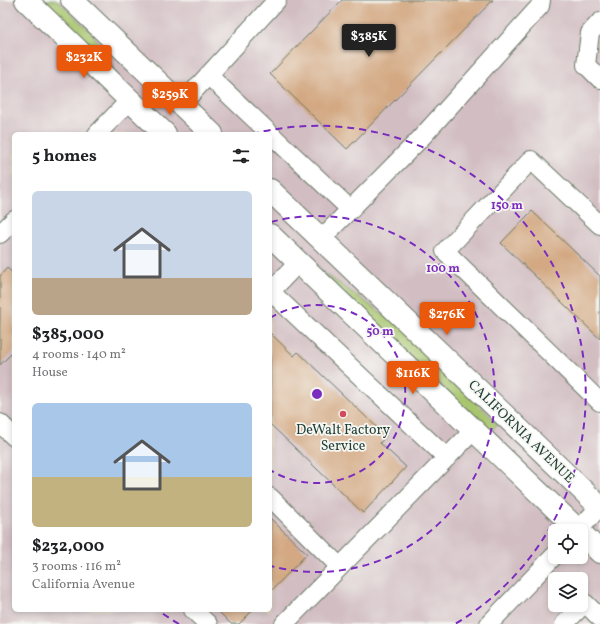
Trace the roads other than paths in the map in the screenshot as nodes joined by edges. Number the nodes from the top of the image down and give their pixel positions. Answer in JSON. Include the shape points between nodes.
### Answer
{"nodes":[{"id":1,"x":26,"y":0,"type":"edge"},
{"id":2,"x":72,"y":0,"type":"edge"},
{"id":3,"x":277,"y":0,"type":"edge"},
{"id":4,"x":541,"y":0,"type":"edge"},
{"id":5,"x":600,"y":22,"type":"edge"},
{"id":6,"x":208,"y":75,"type":"junction"},
{"id":7,"x":600,"y":79,"type":"edge"},
{"id":8,"x":175,"y":99,"type":"junction"},
{"id":9,"x":130,"y":100,"type":"junction"},
{"id":10,"x":146,"y":116,"type":"junction"},
{"id":11,"x":102,"y":132,"type":"edge"},
{"id":12,"x":164,"y":132,"type":"edge"},
{"id":13,"x":210,"y":132,"type":"edge"},
{"id":14,"x":268,"y":132,"type":"edge"},
{"id":15,"x":272,"y":135,"type":"edge"},
{"id":16,"x":272,"y":192,"type":"edge"},
{"id":17,"x":351,"y":210,"type":"junction"},
{"id":18,"x":600,"y":225,"type":"edge"},
{"id":19,"x":272,"y":237,"type":"edge"},
{"id":20,"x":321,"y":239,"type":"junction"},
{"id":21,"x":299,"y":262,"type":"junction"},
{"id":22,"x":272,"y":290,"type":"edge"},
{"id":23,"x":272,"y":294,"type":"edge"},
{"id":24,"x":600,"y":402,"type":"edge"},
{"id":25,"x":474,"y":430,"type":"junction"},
{"id":26,"x":447,"y":458,"type":"junction"},
{"id":27,"x":272,"y":499,"type":"edge"},
{"id":28,"x":600,"y":506,"type":"edge"},
{"id":29,"x":571,"y":524,"type":"edge"},
{"id":30,"x":584,"y":524,"type":"edge"},
{"id":31,"x":588,"y":540,"type":"edge"},
{"id":32,"x":600,"y":552,"type":"edge"},
{"id":33,"x":548,"y":562,"type":"edge"},
{"id":34,"x":340,"y":567,"type":"junction"},
{"id":35,"x":196,"y":612,"type":"edge"},
{"id":36,"x":600,"y":618,"type":"edge"},
{"id":37,"x":208,"y":624,"type":"edge"},
{"id":38,"x":284,"y":624,"type":"edge"},
{"id":39,"x":489,"y":624,"type":"edge"},
{"id":40,"x":564,"y":624,"type":"edge"}],
"edges":[{"from":1,"to":9,"type":"main road"},
{"from":2,"to":8,"type":"main road"},
{"from":3,"to":6,"type":"street"},
{"from":4,"to":17,"type":"street","via":[[540,6],[425,134]]},
{"from":5,"to":7,"type":"street","via":[[590,33],[586,65]]},
{"from":6,"to":8,"type":"street"},
{"from":6,"to":14,"type":"street"},
{"from":8,"to":10,"type":"main road"},
{"from":8,"to":13,"type":"main road"},
{"from":9,"to":10,"type":"main road"},
{"from":9,"to":11,"type":"street"},
{"from":10,"to":12,"type":"main road"},
{"from":15,"to":17,"type":"street"},
{"from":16,"to":20,"type":"main road","name":"CALIFORNIA AVENUE"},
{"from":17,"to":20,"type":"street"},
{"from":18,"to":24,"type":"street","via":[[531,160],[445,251]]},
{"from":19,"to":21,"type":"main road"},
{"from":20,"to":21,"type":"main road"},
{"from":20,"to":28,"type":"main road","name":"CALIFORNIA AVENUE"},
{"from":21,"to":22,"type":"street"},
{"from":21,"to":25,"type":"main road"},
{"from":23,"to":26,"type":"street"},
{"from":25,"to":26,"type":"street"},
{"from":25,"to":29,"type":"main road"},
{"from":26,"to":34,"type":"street"},
{"from":27,"to":34,"type":"street"},
{"from":28,"to":30,"type":"street"},
{"from":31,"to":32,"type":"main road"},
{"from":33,"to":39,"type":"street"},
{"from":34,"to":38,"type":"street"},
{"from":35,"to":37,"type":"street"},
{"from":36,"to":40,"type":"street","via":[[584,603]]}]}
